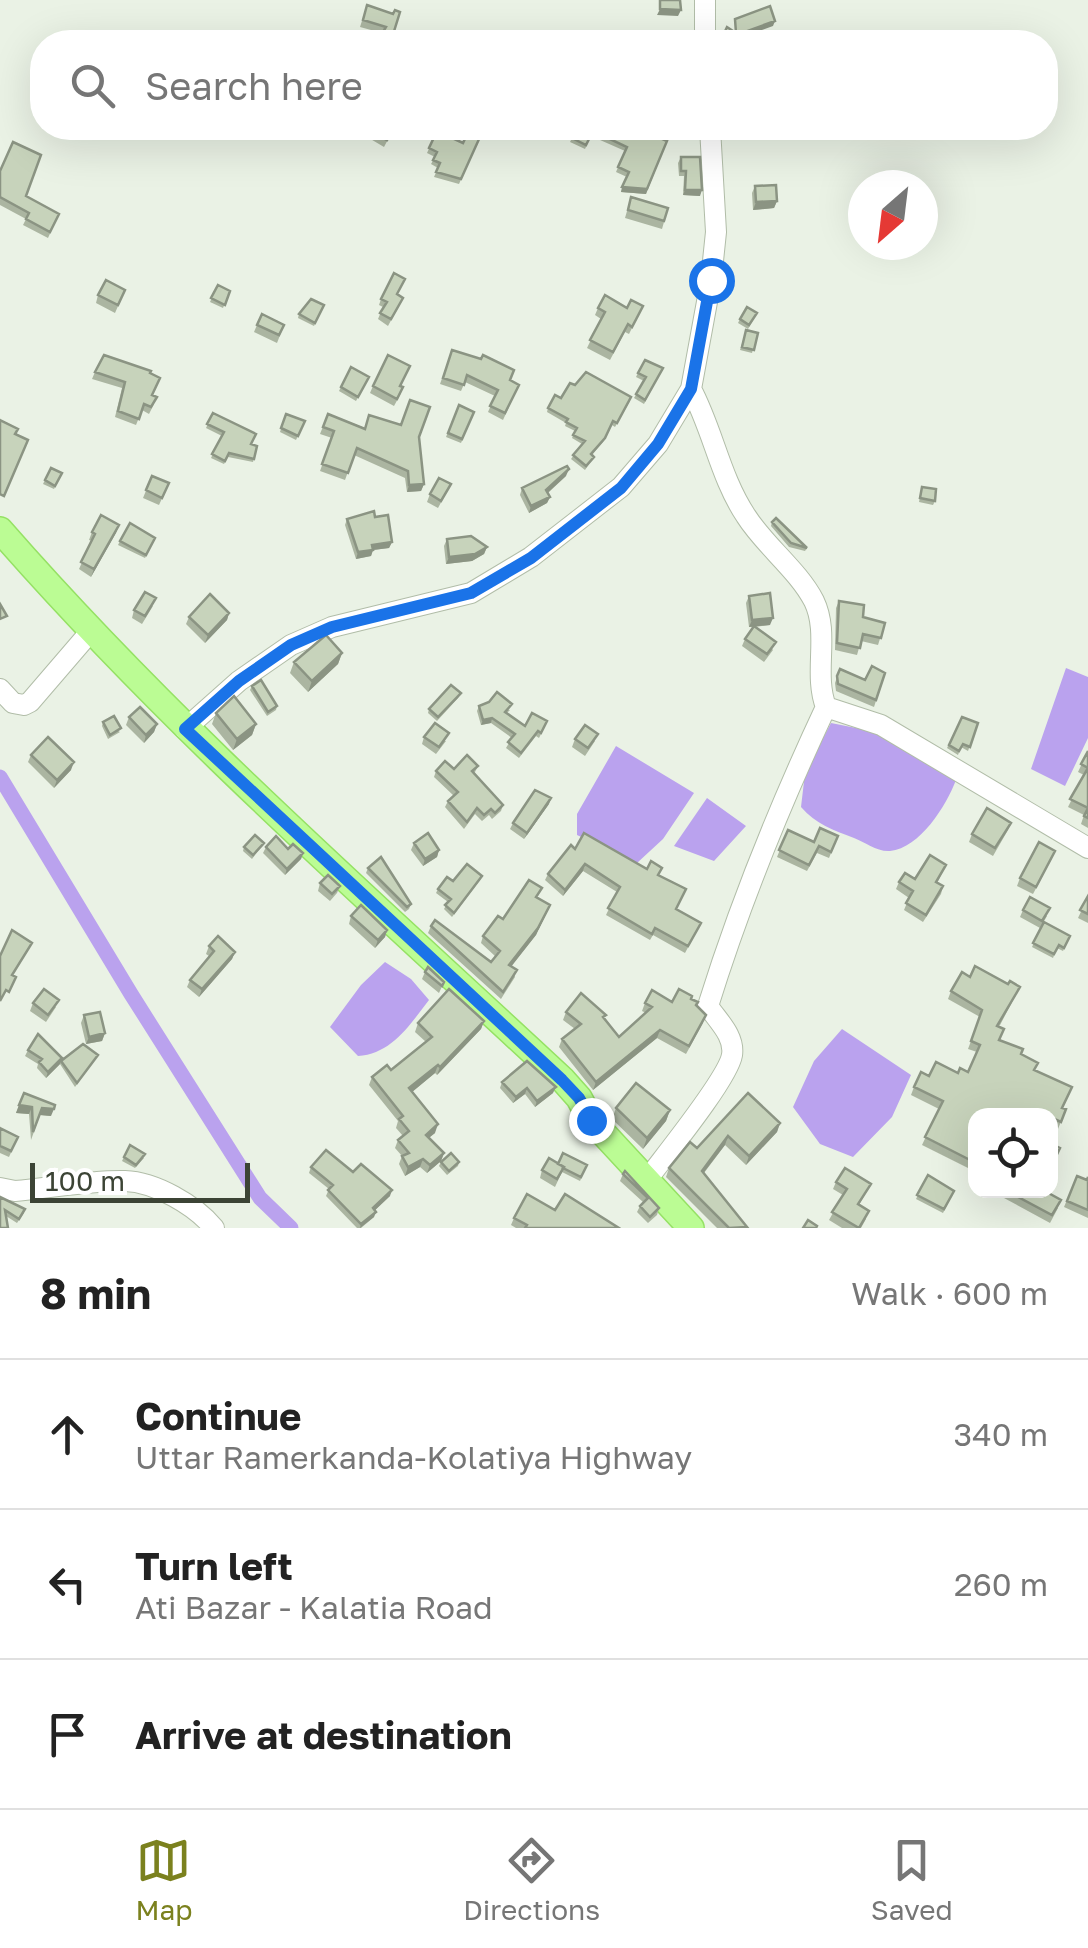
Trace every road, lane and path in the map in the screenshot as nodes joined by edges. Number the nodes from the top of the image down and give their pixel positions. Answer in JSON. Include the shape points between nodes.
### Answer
{"nodes":[{"id":1,"x":705,"y":0,"type":"edge"},
{"id":2,"x":705,"y":30,"type":"edge"},
{"id":3,"x":711,"y":140,"type":"edge"},
{"id":4,"x":691,"y":389,"type":"junction"},
{"id":5,"x":0,"y":530,"type":"edge"},
{"id":6,"x":91,"y":631,"type":"junction"},
{"id":7,"x":0,"y":688,"type":"edge"},
{"id":8,"x":826,"y":707,"type":"junction"},
{"id":9,"x":185,"y":729,"type":"junction"},
{"id":10,"x":1088,"y":848,"type":"edge"},
{"id":11,"x":646,"y":1181,"type":"junction"},
{"id":12,"x":0,"y":1188,"type":"edge"},
{"id":13,"x":214,"y":1228,"type":"edge"},
{"id":14,"x":691,"y":1228,"type":"edge"}],
"edges":[{"from":1,"to":2,"type":"street"},
{"from":3,"to":4,"type":"street","via":[[716,232]]},
{"from":4,"to":8,"type":"street","via":[[746,517],[813,599],[821,622]]},
{"from":4,"to":9,"type":"street","via":[[621,488],[531,558],[471,593],[332,627],[291,645]]},
{"from":5,"to":6,"type":"main road"},
{"from":6,"to":7,"type":"street","via":[[24,706]]},
{"from":6,"to":9,"type":"main road"},
{"from":8,"to":10,"type":"street","via":[[881,725]]},
{"from":8,"to":11,"type":"street","via":[[786,791],[708,1006],[730,1036],[732,1056]]},
{"from":9,"to":11,"type":"main road","via":[[562,1080]]},
{"from":11,"to":14,"type":"main road"},
{"from":12,"to":13,"type":"street","via":[[128,1181],[170,1195]]}]}
